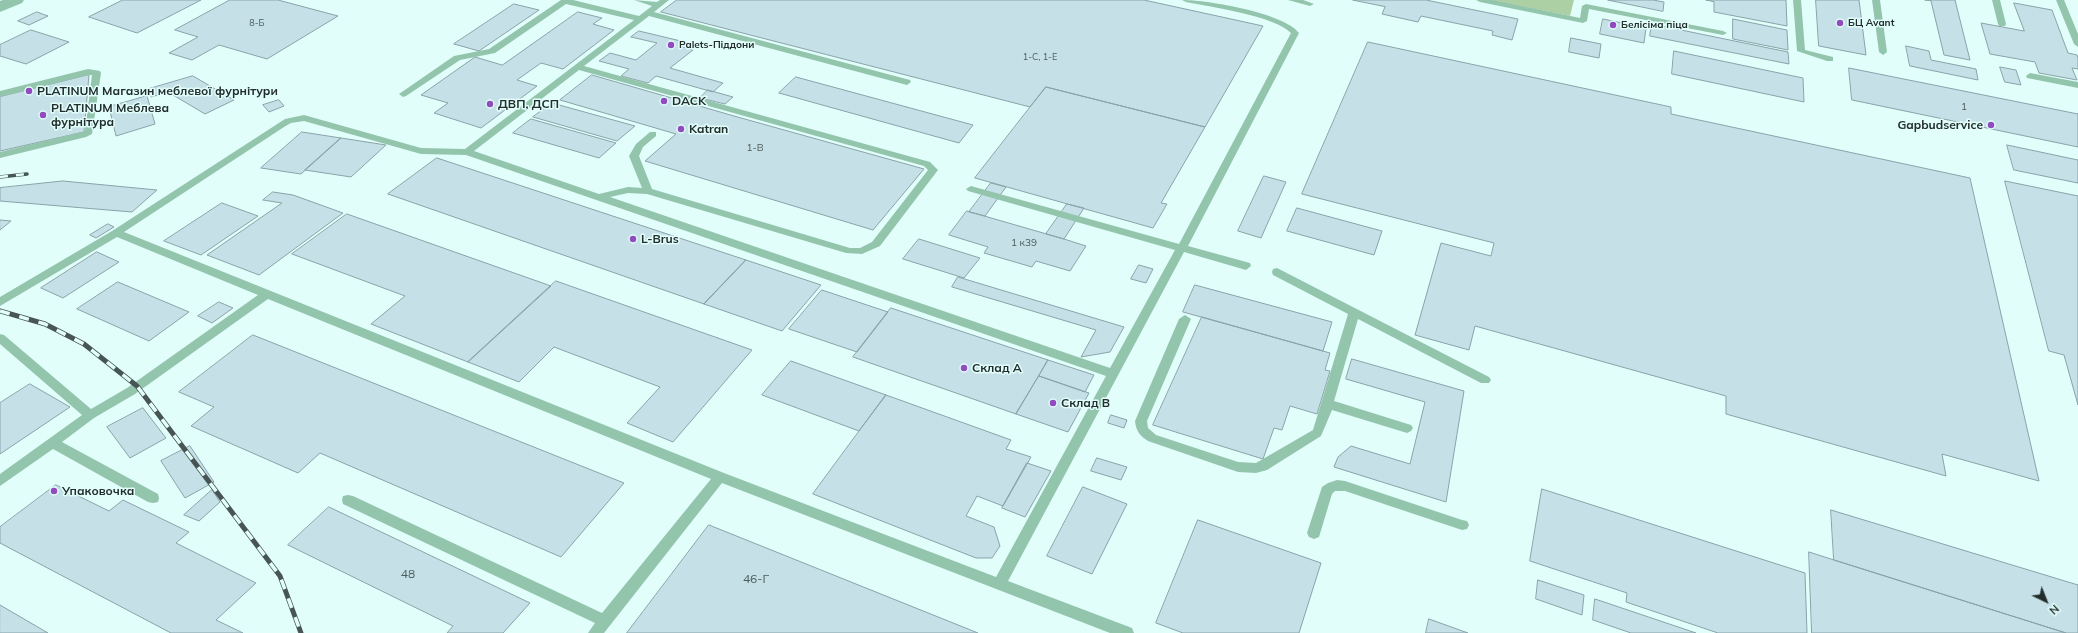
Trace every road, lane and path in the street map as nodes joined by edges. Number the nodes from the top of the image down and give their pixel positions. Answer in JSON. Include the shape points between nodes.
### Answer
{"nodes":[{"id":1,"x":638,"y":0,"type":"edge"},
{"id":2,"x":1186,"y":0,"type":"edge"},
{"id":3,"x":1292,"y":0,"type":"edge"},
{"id":4,"x":1480,"y":0,"type":"edge"},
{"id":5,"x":1797,"y":0,"type":"edge"},
{"id":6,"x":1876,"y":0,"type":"edge"},
{"id":7,"x":1996,"y":0,"type":"edge"},
{"id":8,"x":2060,"y":0,"type":"edge"},
{"id":9,"x":662,"y":3,"type":"edge"},
{"id":10,"x":1310,"y":4,"type":"dead end"},
{"id":11,"x":648,"y":14,"type":"junction"},
{"id":12,"x":640,"y":20,"type":"junction"},
{"id":13,"x":2002,"y":24,"type":"dead end"},
{"id":14,"x":1722,"y":33,"type":"dead end"},
{"id":15,"x":2078,"y":44,"type":"edge"},
{"id":16,"x":1883,"y":52,"type":"dead end"},
{"id":17,"x":1830,"y":59,"type":"dead end"},
{"id":18,"x":578,"y":67,"type":"junction"},
{"id":19,"x":2030,"y":76,"type":"dead end"},
{"id":20,"x":907,"y":82,"type":"dead end"},
{"id":21,"x":2078,"y":85,"type":"edge"},
{"id":22,"x":0,"y":94,"type":"edge"},
{"id":23,"x":403,"y":94,"type":"dead end"},
{"id":24,"x":653,"y":134,"type":"dead end"},
{"id":25,"x":467,"y":152,"type":"junction"},
{"id":26,"x":0,"y":155,"type":"edge"},
{"id":27,"x":971,"y":189,"type":"dead end"},
{"id":28,"x":648,"y":191,"type":"junction"},
{"id":29,"x":597,"y":197,"type":"junction"},
{"id":30,"x":116,"y":233,"type":"junction"},
{"id":31,"x":1180,"y":248,"type":"junction"},
{"id":32,"x":1246,"y":266,"type":"dead end"},
{"id":33,"x":1277,"y":272,"type":"dead end"},
{"id":34,"x":268,"y":293,"type":"junction"},
{"id":35,"x":0,"y":302,"type":"edge"},
{"id":36,"x":1354,"y":312,"type":"junction"},
{"id":37,"x":1185,"y":319,"type":"dead end"},
{"id":38,"x":0,"y":338,"type":"edge"},
{"id":39,"x":1112,"y":373,"type":"junction"},
{"id":40,"x":1485,"y":380,"type":"dead end"},
{"id":41,"x":1328,"y":404,"type":"junction"},
{"id":42,"x":90,"y":415,"type":"junction"},
{"id":43,"x":1407,"y":428,"type":"dead end"},
{"id":44,"x":52,"y":443,"type":"junction"},
{"id":45,"x":720,"y":477,"type":"junction"},
{"id":46,"x":0,"y":481,"type":"edge"},
{"id":47,"x":153,"y":498,"type":"dead end"},
{"id":48,"x":348,"y":500,"type":"dead end"},
{"id":49,"x":1462,"y":525,"type":"dead end"},
{"id":50,"x":1314,"y":533,"type":"dead end"},
{"id":51,"x":999,"y":585,"type":"junction"},
{"id":52,"x":605,"y":621,"type":"junction"},
{"id":53,"x":595,"y":633,"type":"edge"},
{"id":54,"x":1127,"y":633,"type":"edge"}],
"edges":[{"from":1,"to":9,"type":"lane"},
{"from":2,"to":31,"type":"lane","via":[[1273,19],[1289,25],[1295,33]]},
{"from":3,"to":10,"type":"lane"},
{"from":4,"to":14,"type":"lane","via":[[1583,20],[1586,6]]},
{"from":5,"to":17,"type":"lane","via":[[1801,51]]},
{"from":6,"to":16,"type":"lane"},
{"from":7,"to":13,"type":"lane"},
{"from":8,"to":15,"type":"lane"},
{"from":9,"to":11,"type":"lane"},
{"from":11,"to":12,"type":"lane"},
{"from":11,"to":20,"type":"lane"},
{"from":12,"to":18,"type":"lane"},
{"from":12,"to":23,"type":"lane","via":[[564,2],[492,51],[456,58]]},
{"from":18,"to":25,"type":"lane"},
{"from":18,"to":28,"type":"lane","via":[[927,164],[933,170],[876,244],[862,251],[850,251]]},
{"from":19,"to":21,"type":"lane"},
{"from":22,"to":26,"type":"lane","via":[[88,72],[97,73],[89,132]]},
{"from":24,"to":28,"type":"lane","via":[[634,156]]},
{"from":25,"to":29,"type":"lane"},
{"from":25,"to":30,"type":"lane","via":[[421,151],[298,118],[281,125]]},
{"from":27,"to":31,"type":"lane"},
{"from":28,"to":29,"type":"lane","via":[[628,190]]},
{"from":29,"to":39,"type":"lane"},
{"from":30,"to":34,"type":"lane"},
{"from":30,"to":35,"type":"lane"},
{"from":31,"to":32,"type":"lane"},
{"from":31,"to":39,"type":"lane"},
{"from":33,"to":36,"type":"lane"},
{"from":34,"to":42,"type":"lane","via":[[131,391]]},
{"from":34,"to":45,"type":"lane"},
{"from":36,"to":40,"type":"lane"},
{"from":36,"to":41,"type":"lane"},
{"from":37,"to":41,"type":"lane","via":[[1141,421],[1141,428],[1145,434],[1238,467],[1256,468],[1317,432]]},
{"from":38,"to":42,"type":"lane"},
{"from":39,"to":51,"type":"lane"},
{"from":41,"to":43,"type":"lane"},
{"from":42,"to":44,"type":"lane"},
{"from":44,"to":46,"type":"lane"},
{"from":44,"to":47,"type":"lane"},
{"from":45,"to":51,"type":"lane"},
{"from":45,"to":52,"type":"lane"},
{"from":48,"to":52,"type":"lane"},
{"from":49,"to":50,"type":"lane","via":[[1337,485],[1326,491]]},
{"from":51,"to":54,"type":"lane"},
{"from":52,"to":53,"type":"lane"}]}
